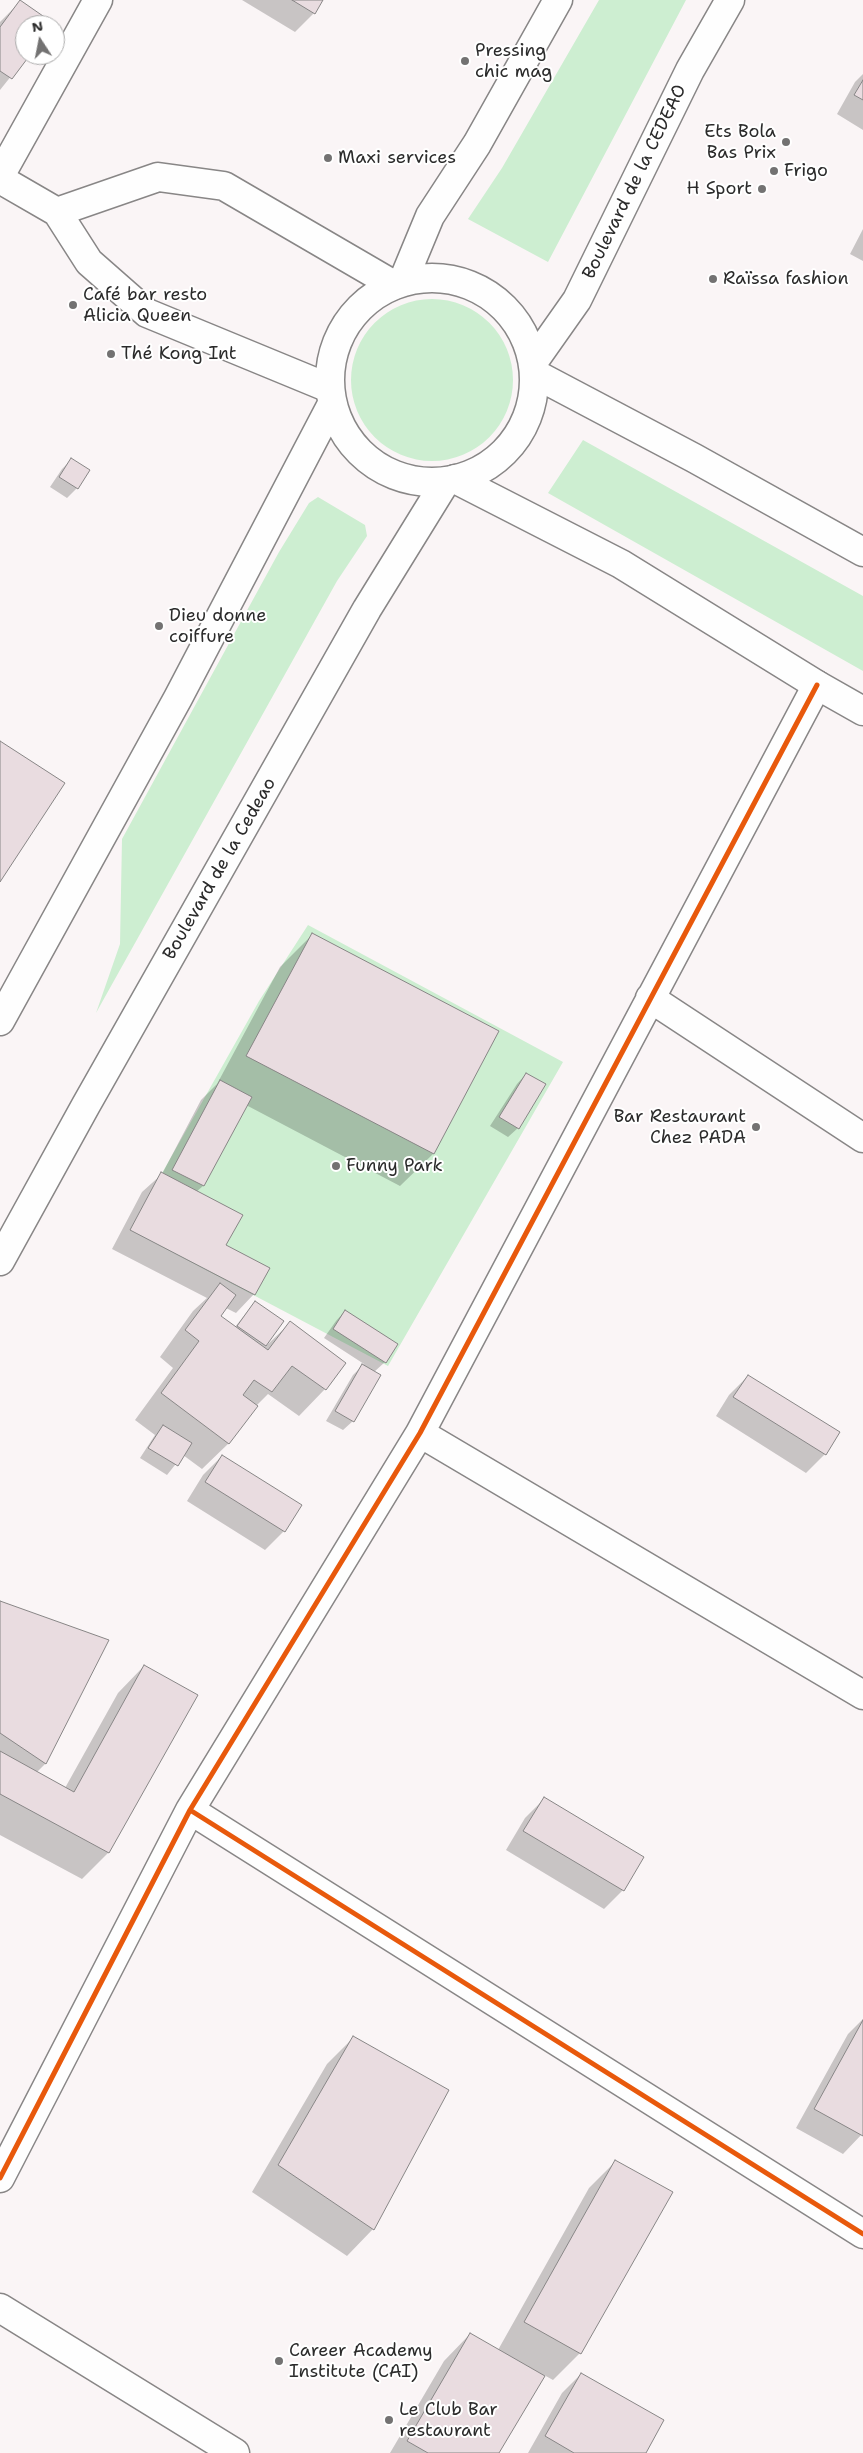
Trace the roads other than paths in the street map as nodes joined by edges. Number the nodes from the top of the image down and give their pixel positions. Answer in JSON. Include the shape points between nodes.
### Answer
{"nodes":[{"id":1,"x":98,"y":0,"type":"edge"},
{"id":2,"x":558,"y":0,"type":"edge"},
{"id":3,"x":730,"y":0,"type":"edge"},
{"id":4,"x":0,"y":177,"type":"edge"},
{"id":5,"x":57,"y":212,"type":"junction"},
{"id":6,"x":398,"y":283,"type":"junction"},
{"id":7,"x":535,"y":368,"type":"junction"},
{"id":8,"x":331,"y":396,"type":"junction"},
{"id":9,"x":451,"y":480,"type":"junction"},
{"id":10,"x":863,"y":552,"type":"edge"},
{"id":11,"x":817,"y":685,"type":"junction"},
{"id":12,"x":863,"y":711,"type":"edge"},
{"id":13,"x":650,"y":998,"type":"junction"},
{"id":14,"x":0,"y":1021,"type":"edge"},
{"id":15,"x":863,"y":1138,"type":"edge"},
{"id":16,"x":0,"y":1261,"type":"edge"},
{"id":17,"x":420,"y":1433,"type":"junction"},
{"id":18,"x":863,"y":1695,"type":"edge"},
{"id":19,"x":190,"y":1810,"type":"junction"},
{"id":20,"x":0,"y":2178,"type":"edge"},
{"id":21,"x":863,"y":2234,"type":"edge"},
{"id":22,"x":0,"y":2308,"type":"edge"},
{"id":23,"x":235,"y":2453,"type":"edge"}],
"edges":[{"from":1,"to":4,"type":"street"},
{"from":2,"to":6,"type":"street","via":[[477,144],[430,216]]},
{"from":3,"to":7,"type":"street","name":"Boulevard de la CEDEAO","via":[[690,70],[577,300]]},
{"from":4,"to":5,"type":"street"},
{"from":5,"to":6,"type":"street","via":[[158,177],[224,186]]},
{"from":5,"to":8,"type":"street","via":[[89,262],[147,313]]},
{"from":6,"to":7,"type":"street","via":[[432,277],[460,281],[487,292],[509,311],[525,334]]},
{"from":6,"to":8,"type":"street","via":[[371,297],[352,315],[331,362]]},
{"from":7,"to":9,"type":"street","via":[[534,395],[529,414],[508,449],[475,473]]},
{"from":7,"to":10,"type":"street"},
{"from":8,"to":9,"type":"street","via":[[343,432],[362,455],[387,472],[416,481]]},
{"from":8,"to":14,"type":"street","via":[[178,698]]},
{"from":9,"to":11,"type":"street","via":[[621,564]]},
{"from":9,"to":16,"type":"street","name":"Boulevard de la Cedeao","via":[[362,617]]},
{"from":11,"to":12,"type":"street"},
{"from":11,"to":13,"type":"street"},
{"from":13,"to":15,"type":"street"},
{"from":13,"to":17,"type":"street"},
{"from":17,"to":18,"type":"street"},
{"from":17,"to":19,"type":"street"},
{"from":19,"to":20,"type":"street"},
{"from":19,"to":21,"type":"street"},
{"from":22,"to":23,"type":"street"}]}
